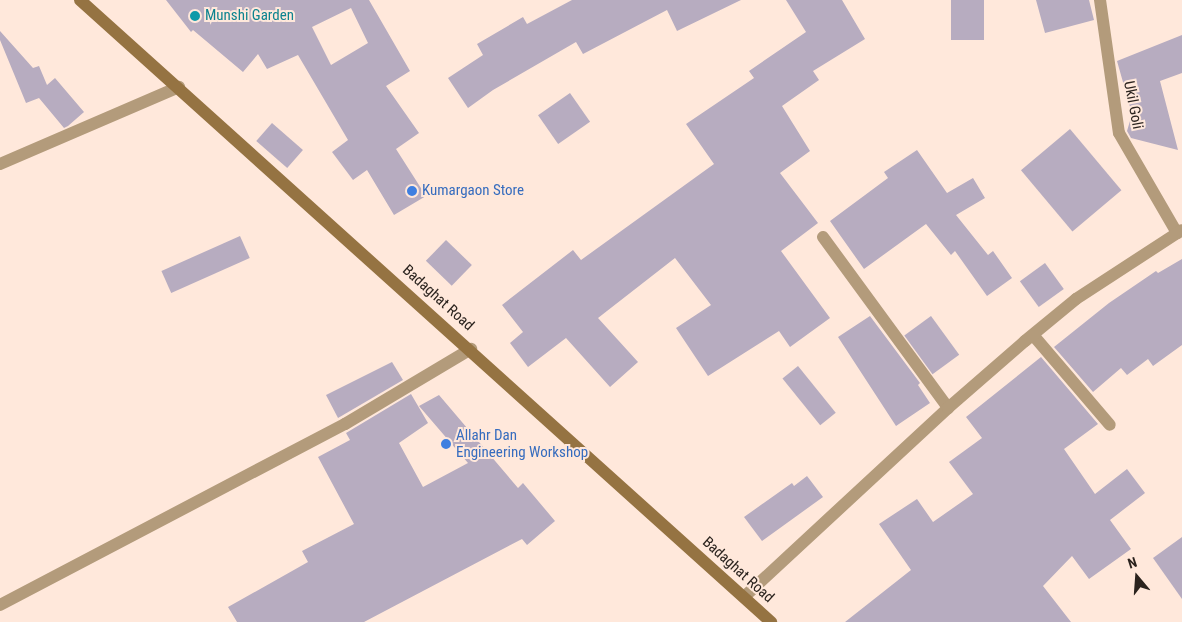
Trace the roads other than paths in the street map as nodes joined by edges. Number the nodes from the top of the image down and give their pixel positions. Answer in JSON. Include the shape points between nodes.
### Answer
{"nodes":[{"id":1,"x":80,"y":0,"type":"edge"},
{"id":2,"x":1100,"y":0,"type":"edge"},
{"id":3,"x":179,"y":87,"type":"junction"},
{"id":4,"x":0,"y":164,"type":"edge"},
{"id":5,"x":1179,"y":231,"type":"edge"},
{"id":6,"x":823,"y":237,"type":"dead end"},
{"id":7,"x":1033,"y":335,"type":"junction"},
{"id":8,"x":470,"y":349,"type":"junction"},
{"id":9,"x":948,"y":408,"type":"junction"},
{"id":10,"x":1110,"y":425,"type":"dead end"},
{"id":11,"x":744,"y":598,"type":"junction"},
{"id":12,"x":0,"y":605,"type":"edge"},
{"id":13,"x":771,"y":622,"type":"edge"}],
"edges":[{"from":1,"to":3,"type":"main road","name":"Badaghat Road"},
{"from":2,"to":5,"type":"street","name":"Ukil Goli","via":[[1119,133]]},
{"from":3,"to":4,"type":"street"},
{"from":3,"to":8,"type":"main road","name":"Badaghat Road"},
{"from":5,"to":7,"type":"street","via":[[1076,299]]},
{"from":6,"to":9,"type":"street"},
{"from":7,"to":9,"type":"street"},
{"from":7,"to":10,"type":"street"},
{"from":8,"to":11,"type":"main road","name":"Badaghat Road"},
{"from":8,"to":12,"type":"street","via":[[345,424]]},
{"from":9,"to":11,"type":"street"},
{"from":11,"to":13,"type":"main road","name":"Badaghat Road"}]}
